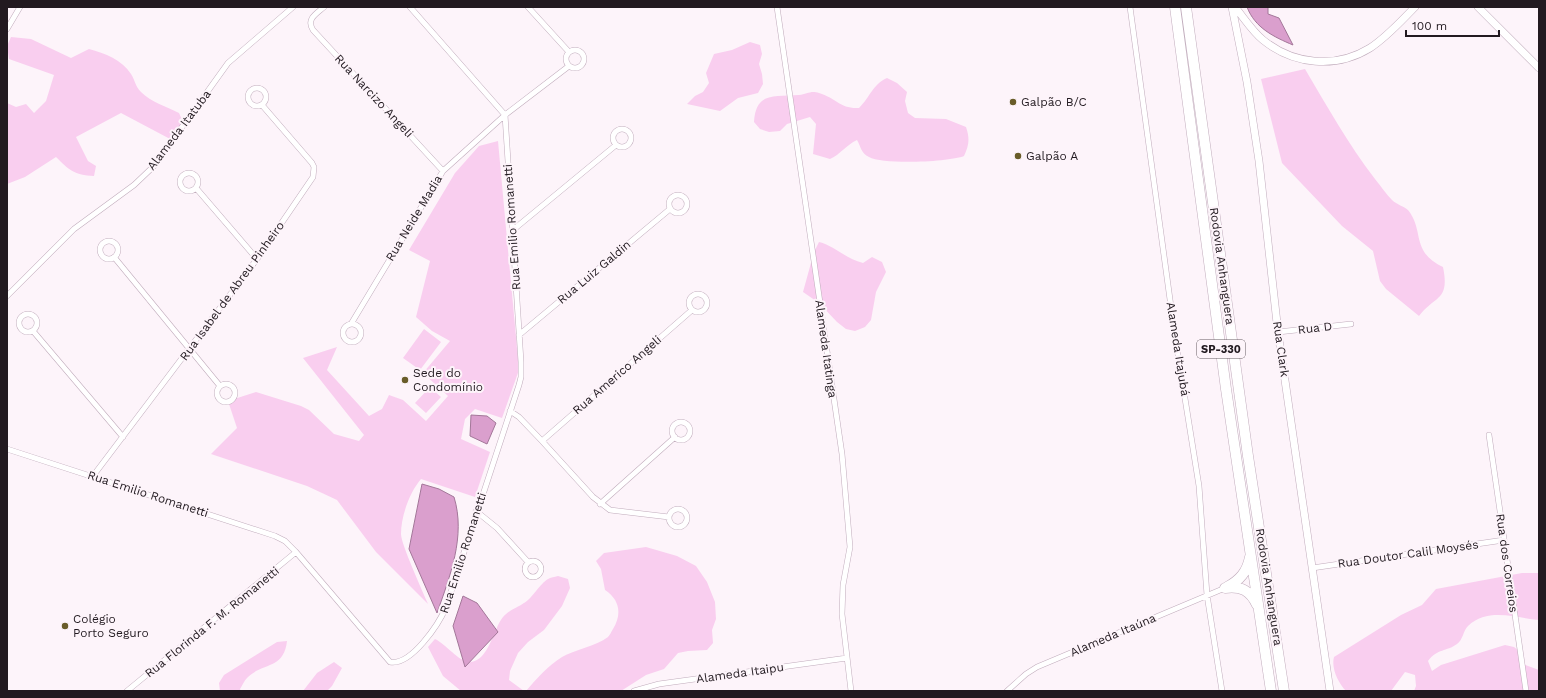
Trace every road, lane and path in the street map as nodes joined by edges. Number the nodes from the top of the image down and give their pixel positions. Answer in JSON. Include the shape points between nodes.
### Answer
{"nodes":[{"id":1,"x":20,"y":7,"type":"edge"},
{"id":2,"x":293,"y":7,"type":"edge"},
{"id":3,"x":324,"y":7,"type":"edge"},
{"id":4,"x":410,"y":7,"type":"edge"},
{"id":5,"x":528,"y":7,"type":"edge"},
{"id":6,"x":777,"y":7,"type":"edge"},
{"id":7,"x":1130,"y":7,"type":"edge"},
{"id":8,"x":1175,"y":7,"type":"edge"},
{"id":9,"x":1186,"y":7,"type":"edge"},
{"id":10,"x":1232,"y":7,"type":"edge"},
{"id":11,"x":1235,"y":7,"type":"edge"},
{"id":12,"x":1416,"y":7,"type":"edge"},
{"id":13,"x":1478,"y":7,"type":"edge"},
{"id":14,"x":7,"y":29,"type":"edge"},
{"id":15,"x":569,"y":52,"type":"junction"},
{"id":16,"x":569,"y":66,"type":"junction"},
{"id":17,"x":1539,"y":68,"type":"edge"},
{"id":18,"x":262,"y":105,"type":"dead end"},
{"id":19,"x":505,"y":115,"type":"junction"},
{"id":20,"x":616,"y":145,"type":"dead end"},
{"id":21,"x":443,"y":171,"type":"junction"},
{"id":22,"x":196,"y":188,"type":"dead end"},
{"id":23,"x":670,"y":208,"type":"dead end"},
{"id":24,"x":513,"y":230,"type":"junction"},
{"id":25,"x":114,"y":257,"type":"dead end"},
{"id":26,"x":257,"y":260,"type":"junction"},
{"id":27,"x":7,"y":296,"type":"edge"},
{"id":28,"x":692,"y":310,"type":"dead end"},
{"id":29,"x":351,"y":324,"type":"dead end"},
{"id":30,"x":1351,"y":324,"type":"dead end"},
{"id":31,"x":33,"y":330,"type":"dead end"},
{"id":32,"x":1278,"y":332,"type":"junction"},
{"id":33,"x":519,"y":335,"type":"junction"},
{"id":34,"x":189,"y":351,"type":"junction"},
{"id":35,"x":220,"y":386,"type":"dead end"},
{"id":36,"x":510,"y":411,"type":"junction"},
{"id":37,"x":1489,"y":434,"type":"dead end"},
{"id":38,"x":123,"y":436,"type":"junction"},
{"id":39,"x":675,"y":437,"type":"dead end"},
{"id":40,"x":542,"y":441,"type":"junction"},
{"id":41,"x":7,"y":449,"type":"edge"},
{"id":42,"x":93,"y":476,"type":"junction"},
{"id":43,"x":600,"y":504,"type":"junction"},
{"id":44,"x":476,"y":511,"type":"junction"},
{"id":45,"x":669,"y":517,"type":"dead end"},
{"id":46,"x":1504,"y":540,"type":"junction"},
{"id":47,"x":1251,"y":551,"type":"junction"},
{"id":48,"x":296,"y":552,"type":"junction"},
{"id":49,"x":528,"y":562,"type":"dead end"},
{"id":50,"x":1312,"y":568,"type":"junction"},
{"id":51,"x":1225,"y":588,"type":"junction"},
{"id":52,"x":1207,"y":595,"type":"junction"},
{"id":53,"x":1260,"y":613,"type":"junction"},
{"id":54,"x":847,"y":658,"type":"junction"},
{"id":55,"x":127,"y":691,"type":"edge"},
{"id":56,"x":634,"y":691,"type":"edge"},
{"id":57,"x":851,"y":691,"type":"edge"},
{"id":58,"x":1008,"y":691,"type":"edge"},
{"id":59,"x":1222,"y":691,"type":"edge"},
{"id":60,"x":1271,"y":691,"type":"edge"},
{"id":61,"x":1284,"y":691,"type":"edge"},
{"id":62,"x":1330,"y":691,"type":"edge"},
{"id":63,"x":1526,"y":691,"type":"edge"}],
"edges":[{"from":1,"to":14,"type":"street"},
{"from":2,"to":27,"type":"street","name":"Alameda Itatuba","via":[[228,63],[154,166],[134,185],[74,229]]},
{"from":3,"to":21,"type":"street","name":"Rua Narcizo Angeli","via":[[311,19],[310,26]]},
{"from":4,"to":19,"type":"street"},
{"from":5,"to":15,"type":"street"},
{"from":6,"to":54,"type":"street","name":"Alameda Itatinga","via":[[842,454],[850,547],[842,600]]},
{"from":7,"to":52,"type":"street","name":"Alameda Itajubá","via":[[1175,336],[1199,486]]},
{"from":8,"to":47,"type":"highway","name":"Rodovia Anhanguera","number":"SP-330","via":[[1225,381]]},
{"from":9,"to":61,"type":"highway","name":"Rodovia Anhanguera","number":"SP-330"},
{"from":10,"to":32,"type":"street","name":"Rua Clark","via":[[1259,161]]},
{"from":11,"to":12,"type":"street","via":[[1261,39],[1282,53],[1309,61],[1323,62],[1339,60],[1370,48]]},
{"from":13,"to":17,"type":"street"},
{"from":15,"to":16,"type":"street","via":[[566,58]]},
{"from":15,"to":16,"type":"street","via":[[577,50],[584,59],[580,67]]},
{"from":16,"to":19,"type":"street","name":"Rua Neide Madia"},
{"from":18,"to":26,"type":"street","name":"Rua Isabel de Abreu Pinheiro","via":[[312,162],[314,172]]},
{"from":19,"to":21,"type":"street","name":"Rua Neide Madia"},
{"from":19,"to":24,"type":"street","name":"Rua Emilio Romanetti"},
{"from":20,"to":24,"type":"street"},
{"from":21,"to":29,"type":"street","name":"Rua Neide Madia"},
{"from":22,"to":26,"type":"street"},
{"from":23,"to":33,"type":"street","name":"Rua Luiz Galdin"},
{"from":24,"to":33,"type":"street","name":"Rua Emilio Romanetti"},
{"from":25,"to":34,"type":"street"},
{"from":26,"to":34,"type":"street","name":"Rua Isabel de Abreu Pinheiro"},
{"from":28,"to":40,"type":"street","name":"Rua Americo Angeli"},
{"from":30,"to":32,"type":"street","name":"Rua D"},
{"from":31,"to":38,"type":"street"},
{"from":32,"to":50,"type":"street","name":"Rua Clark"},
{"from":33,"to":36,"type":"street","name":"Rua Emilio Romanetti","via":[[521,377]]},
{"from":34,"to":35,"type":"street"},
{"from":34,"to":38,"type":"street","name":"Rua Isabel de Abreu Pinheiro"},
{"from":36,"to":40,"type":"street"},
{"from":36,"to":44,"type":"street","name":"Rua Emilio Romanetti"},
{"from":37,"to":46,"type":"street","name":"Rua dos Correios"},
{"from":38,"to":42,"type":"street","name":"Rua Isabel de Abreu Pinheiro"},
{"from":39,"to":43,"type":"street"},
{"from":40,"to":43,"type":"street"},
{"from":41,"to":42,"type":"street","name":"Rua Emilio Romanetti"},
{"from":42,"to":48,"type":"street","name":"Rua Emilio Romanetti","via":[[275,536],[285,541]]},
{"from":43,"to":45,"type":"street","via":[[616,511]]},
{"from":44,"to":48,"type":"street","name":"Rua Emilio Romanetti","via":[[441,619],[417,647],[397,662],[386,660]]},
{"from":44,"to":49,"type":"street","via":[[497,528]]},
{"from":46,"to":50,"type":"street","name":"Rua Doutor Calil Moysés"},
{"from":46,"to":63,"type":"street","name":"Rua dos Correios"},
{"from":47,"to":51,"type":"highway","via":[[1242,577]]},
{"from":47,"to":53,"type":"highway","name":"Rodovia Anhanguera","number":"SP-330"},
{"from":48,"to":55,"type":"street","name":"Rua Florinda F. M. Romanetti"},
{"from":50,"to":62,"type":"street","name":"Rua Clark"},
{"from":51,"to":52,"type":"street","name":"Alameda Itaúna"},
{"from":51,"to":53,"type":"highway","via":[[1237,588],[1248,592]]},
{"from":52,"to":58,"type":"street","name":"Alameda Itaúna","via":[[1038,667],[1026,674]]},
{"from":52,"to":59,"type":"street","name":"Alameda Itajubá"},
{"from":53,"to":60,"type":"highway","name":"Rodovia Anhanguera","number":"SP-330"},
{"from":54,"to":56,"type":"street","name":"Alameda Itaipu","via":[[659,684]]},
{"from":54,"to":57,"type":"street","name":"Alameda Itatinga"}]}
